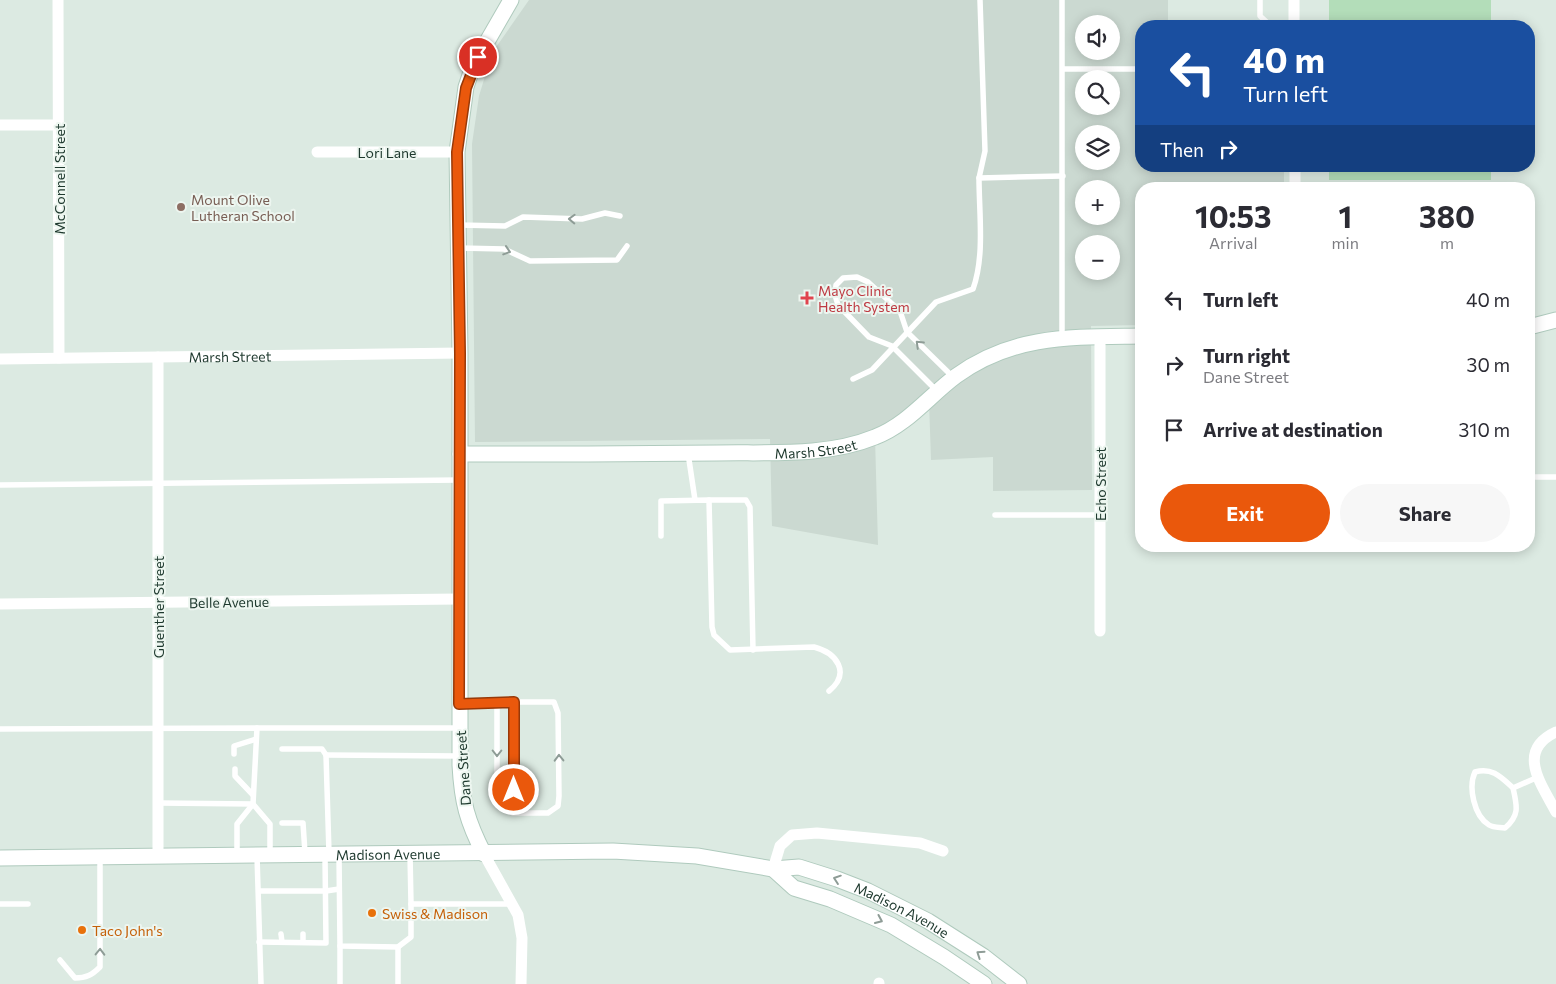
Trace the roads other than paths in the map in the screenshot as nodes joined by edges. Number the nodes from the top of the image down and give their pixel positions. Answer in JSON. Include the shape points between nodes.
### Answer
{"nodes":[{"id":1,"x":58,"y":0,"type":"edge"},
{"id":2,"x":510,"y":0,"type":"edge"},
{"id":3,"x":980,"y":0,"type":"edge"},
{"id":4,"x":1062,"y":0,"type":"edge"},
{"id":5,"x":1260,"y":0,"type":"edge"},
{"id":6,"x":1294,"y":0,"type":"edge"},
{"id":7,"x":1264,"y":20,"type":"edge"},
{"id":8,"x":1294,"y":20,"type":"edge"},
{"id":9,"x":1063,"y":69,"type":"junction"},
{"id":10,"x":1135,"y":69,"type":"edge"},
{"id":11,"x":0,"y":125,"type":"edge"},
{"id":12,"x":59,"y":125,"type":"junction"},
{"id":13,"x":317,"y":152,"type":"dead end"},
{"id":14,"x":457,"y":152,"type":"junction"},
{"id":15,"x":1063,"y":176,"type":"junction"},
{"id":16,"x":979,"y":178,"type":"junction"},
{"id":17,"x":620,"y":216,"type":"dead end"},
{"id":18,"x":458,"y":225,"type":"junction"},
{"id":19,"x":627,"y":246,"type":"dead end"},
{"id":20,"x":459,"y":248,"type":"junction"},
{"id":21,"x":1556,"y":320,"type":"edge"},
{"id":22,"x":1535,"y":325,"type":"edge"},
{"id":23,"x":907,"y":332,"type":"junction"},
{"id":24,"x":1135,"y":336,"type":"edge"},
{"id":25,"x":1100,"y":337,"type":"junction"},
{"id":26,"x":1062,"y":338,"type":"junction"},
{"id":27,"x":894,"y":347,"type":"junction"},
{"id":28,"x":460,"y":353,"type":"junction"},
{"id":29,"x":158,"y":357,"type":"junction"},
{"id":30,"x":60,"y":358,"type":"junction"},
{"id":31,"x":0,"y":359,"type":"edge"},
{"id":32,"x":954,"y":378,"type":"junction"},
{"id":33,"x":853,"y":380,"type":"dead end"},
{"id":34,"x":938,"y":391,"type":"junction"},
{"id":35,"x":688,"y":453,"type":"junction"},
{"id":36,"x":460,"y":454,"type":"junction"},
{"id":37,"x":1535,"y":477,"type":"edge"},
{"id":38,"x":1556,"y":477,"type":"edge"},
{"id":39,"x":460,"y":480,"type":"junction"},
{"id":40,"x":0,"y":484,"type":"edge"},
{"id":41,"x":158,"y":484,"type":"junction"},
{"id":42,"x":695,"y":500,"type":"junction"},
{"id":43,"x":709,"y":500,"type":"junction"},
{"id":44,"x":1100,"y":515,"type":"junction"},
{"id":45,"x":995,"y":516,"type":"dead end"},
{"id":46,"x":661,"y":536,"type":"dead end"},
{"id":47,"x":459,"y":599,"type":"junction"},
{"id":48,"x":158,"y":603,"type":"junction"},
{"id":49,"x":0,"y":604,"type":"edge"},
{"id":50,"x":1100,"y":631,"type":"dead end"},
{"id":51,"x":753,"y":650,"type":"junction"},
{"id":52,"x":829,"y":691,"type":"dead end"},
{"id":53,"x":514,"y":702,"type":"junction"},
{"id":54,"x":459,"y":704,"type":"junction"},
{"id":55,"x":497,"y":704,"type":"junction"},
{"id":56,"x":257,"y":728,"type":"junction"},
{"id":57,"x":460,"y":728,"type":"junction"},
{"id":58,"x":158,"y":729,"type":"junction"},
{"id":59,"x":0,"y":730,"type":"edge"},
{"id":60,"x":1556,"y":732,"type":"edge"},
{"id":61,"x":256,"y":739,"type":"junction"},
{"id":62,"x":282,"y":750,"type":"dead end"},
{"id":63,"x":234,"y":754,"type":"dead end"},
{"id":64,"x":326,"y":755,"type":"junction"},
{"id":65,"x":460,"y":756,"type":"junction"},
{"id":66,"x":235,"y":769,"type":"dead end"},
{"id":67,"x":1538,"y":777,"type":"junction"},
{"id":68,"x":1513,"y":788,"type":"junction"},
{"id":69,"x":514,"y":790,"type":"dead end"},
{"id":70,"x":254,"y":795,"type":"junction"},
{"id":71,"x":158,"y":803,"type":"junction"},
{"id":72,"x":253,"y":804,"type":"junction"},
{"id":73,"x":1556,"y":812,"type":"edge"},
{"id":74,"x":282,"y":823,"type":"dead end"},
{"id":75,"x":943,"y":851,"type":"dead end"},
{"id":76,"x":410,"y":854,"type":"junction"},
{"id":77,"x":484,"y":854,"type":"junction"},
{"id":78,"x":331,"y":855,"type":"junction"},
{"id":79,"x":237,"y":856,"type":"junction"},
{"id":80,"x":264,"y":856,"type":"junction"},
{"id":81,"x":305,"y":856,"type":"junction"},
{"id":82,"x":100,"y":857,"type":"junction"},
{"id":83,"x":158,"y":857,"type":"junction"},
{"id":84,"x":0,"y":858,"type":"edge"},
{"id":85,"x":773,"y":869,"type":"junction"},
{"id":86,"x":339,"y":889,"type":"junction"},
{"id":87,"x":259,"y":891,"type":"junction"},
{"id":88,"x":326,"y":891,"type":"junction"},
{"id":89,"x":0,"y":904,"type":"edge"},
{"id":90,"x":28,"y":904,"type":"dead end"},
{"id":91,"x":411,"y":904,"type":"junction"},
{"id":92,"x":513,"y":904,"type":"junction"},
{"id":93,"x":281,"y":934,"type":"dead end"},
{"id":94,"x":303,"y":934,"type":"dead end"},
{"id":95,"x":260,"y":942,"type":"junction"},
{"id":96,"x":282,"y":942,"type":"junction"},
{"id":97,"x":303,"y":942,"type":"junction"},
{"id":98,"x":340,"y":946,"type":"junction"},
{"id":99,"x":398,"y":946,"type":"junction"},
{"id":100,"x":60,"y":960,"type":"dead end"},
{"id":101,"x":261,"y":984,"type":"edge"},
{"id":102,"x":340,"y":984,"type":"edge"},
{"id":103,"x":398,"y":984,"type":"edge"},
{"id":104,"x":521,"y":984,"type":"edge"},
{"id":105,"x":984,"y":984,"type":"edge"},
{"id":106,"x":1019,"y":984,"type":"edge"}],
"edges":[{"from":1,"to":12,"type":"street","name":"McConnell Street"},
{"from":2,"to":14,"type":"street","name":"Dane Street","via":[[473,66],[466,88]]},
{"from":3,"to":16,"type":"lane","via":[[986,151]]},
{"from":4,"to":9,"type":"lane"},
{"from":5,"to":7,"type":"lane","via":[[1260,16]]},
{"from":6,"to":8,"type":"street"},
{"from":9,"to":10,"type":"lane"},
{"from":9,"to":15,"type":"lane"},
{"from":11,"to":12,"type":"street"},
{"from":12,"to":30,"type":"street","name":"McConnell Street"},
{"from":13,"to":14,"type":"street","name":"Lori Lane"},
{"from":14,"to":18,"type":"street","name":"Dane Street"},
{"from":15,"to":16,"type":"lane"},
{"from":15,"to":26,"type":"lane"},
{"from":16,"to":23,"type":"lane","via":[[979,252],[973,289],[936,302]]},
{"from":17,"to":18,"type":"lane","one_way":true,"via":[[605,213],[582,219],[524,217],[505,226]]},
{"from":18,"to":20,"type":"street","name":"Dane Street"},
{"from":20,"to":19,"type":"lane","one_way":true,"via":[[504,248],[530,261],[617,260]]},
{"from":20,"to":28,"type":"street","name":"Dane Street"},
{"from":21,"to":22,"type":"street"},
{"from":23,"to":27,"type":"lane"},
{"from":23,"to":27,"type":"lane","via":[[900,312],[868,282],[857,277],[844,278],[836,286],[838,305],[869,336]]},
{"from":32,"to":23,"type":"lane","one_way":true},
{"from":24,"to":25,"type":"street","name":"Marsh Street"},
{"from":25,"to":26,"type":"street","name":"Marsh Street"},
{"from":25,"to":44,"type":"street","name":"Echo Street"},
{"from":26,"to":32,"type":"street","name":"Marsh Street","via":[[1015,346]]},
{"from":27,"to":33,"type":"lane","via":[[872,370]]},
{"from":27,"to":34,"type":"lane"},
{"from":28,"to":29,"type":"street","name":"Marsh Street"},
{"from":28,"to":36,"type":"street","name":"Dane Street"},
{"from":29,"to":30,"type":"street","name":"Marsh Street"},
{"from":29,"to":41,"type":"street","name":"Guenther Street"},
{"from":30,"to":31,"type":"street","name":"Marsh Street"},
{"from":32,"to":34,"type":"street","name":"Marsh Street"},
{"from":34,"to":35,"type":"street","name":"Marsh Street","via":[[907,418],[875,437],[831,449]]},
{"from":35,"to":36,"type":"street","name":"Marsh Street"},
{"from":35,"to":42,"type":"lane"},
{"from":36,"to":39,"type":"street","name":"Dane Street"},
{"from":37,"to":38,"type":"lane"},
{"from":39,"to":41,"type":"lane"},
{"from":39,"to":47,"type":"street","name":"Dane Street"},
{"from":40,"to":41,"type":"lane"},
{"from":41,"to":48,"type":"street","name":"Guenther Street"},
{"from":42,"to":43,"type":"lane"},
{"from":42,"to":46,"type":"lane","via":[[661,501]]},
{"from":43,"to":51,"type":"lane","via":[[710,614],[714,635],[730,650]]},
{"from":43,"to":51,"type":"lane","via":[[746,500],[750,507]]},
{"from":44,"to":45,"type":"lane"},
{"from":44,"to":50,"type":"street","name":"Echo Street"},
{"from":47,"to":48,"type":"street","name":"Belle Avenue"},
{"from":47,"to":54,"type":"street","name":"Dane Street"},
{"from":48,"to":49,"type":"street","name":"Belle Avenue"},
{"from":48,"to":58,"type":"street","name":"Guenther Street"},
{"from":51,"to":52,"type":"lane","via":[[814,647],[824,650],[838,662],[840,672],[840,679]]},
{"from":53,"to":55,"type":"lane"},
{"from":55,"to":53,"type":"lane","one_way":true,"via":[[497,795],[500,802],[513,813],[548,813],[558,806],[558,714],[554,702]]},
{"from":53,"to":69,"type":"lane"},
{"from":54,"to":55,"type":"lane"},
{"from":54,"to":57,"type":"street","name":"Dane Street"},
{"from":56,"to":57,"type":"lane"},
{"from":56,"to":58,"type":"lane"},
{"from":56,"to":61,"type":"lane"},
{"from":57,"to":65,"type":"street","name":"Dane Street"},
{"from":58,"to":59,"type":"lane"},
{"from":58,"to":71,"type":"street","name":"Guenther Street"},
{"from":60,"to":67,"type":"street","via":[[1547,736],[1538,747],[1533,762]]},
{"from":61,"to":63,"type":"lane","via":[[234,746]]},
{"from":61,"to":70,"type":"lane"},
{"from":62,"to":64,"type":"lane","via":[[322,749]]},
{"from":64,"to":65,"type":"lane"},
{"from":64,"to":78,"type":"lane"},
{"from":65,"to":77,"type":"street","name":"Dane Street","via":[[462,795],[470,828]]},
{"from":66,"to":70,"type":"lane","via":[[235,776]]},
{"from":67,"to":68,"type":"lane"},
{"from":67,"to":73,"type":"street"},
{"from":68,"to":68,"type":"lane","via":[[1496,772],[1486,768],[1475,772],[1471,781],[1478,816],[1491,827],[1505,828],[1514,820],[1517,806]]},
{"from":70,"to":72,"type":"lane"},
{"from":71,"to":72,"type":"lane"},
{"from":71,"to":83,"type":"street","name":"Guenther Street"},
{"from":72,"to":79,"type":"lane","via":[[237,824]]},
{"from":72,"to":80,"type":"lane","via":[[270,824]]},
{"from":74,"to":81,"type":"lane","via":[[303,823]]},
{"from":75,"to":85,"type":"street","via":[[920,843],[817,833],[792,835],[780,846]]},
{"from":76,"to":77,"type":"street","name":"Madison Avenue"},
{"from":76,"to":78,"type":"street","name":"Madison Avenue"},
{"from":76,"to":91,"type":"lane"},
{"from":77,"to":85,"type":"street","name":"Madison Avenue","via":[[657,853]]},
{"from":77,"to":92,"type":"street"},
{"from":78,"to":81,"type":"street","name":"Madison Avenue"},
{"from":78,"to":86,"type":"lane"},
{"from":78,"to":88,"type":"lane"},
{"from":79,"to":80,"type":"street","name":"Madison Avenue"},
{"from":79,"to":83,"type":"street","name":"Madison Avenue"},
{"from":80,"to":81,"type":"street","name":"Madison Avenue"},
{"from":80,"to":87,"type":"lane"},
{"from":82,"to":83,"type":"street","name":"Madison Avenue"},
{"from":82,"to":84,"type":"street","name":"Madison Avenue"},
{"from":100,"to":82,"type":"lane","one_way":true,"via":[[75,978],[84,978],[100,967]]},
{"from":85,"to":105,"type":"street","name":"Madison Avenue","one_way":true,"via":[[794,888],[830,899],[891,925]]},
{"from":106,"to":85,"type":"street","name":"Madison Avenue","one_way":true,"via":[[983,956],[901,906],[799,867]]},
{"from":86,"to":88,"type":"lane"},
{"from":86,"to":98,"type":"lane"},
{"from":87,"to":88,"type":"lane"},
{"from":87,"to":95,"type":"lane"},
{"from":88,"to":97,"type":"lane","via":[[326,943]]},
{"from":89,"to":90,"type":"lane"},
{"from":91,"to":92,"type":"lane"},
{"from":91,"to":99,"type":"lane","via":[[410,937]]},
{"from":92,"to":104,"type":"street","via":[[522,938]]},
{"from":93,"to":96,"type":"lane"},
{"from":94,"to":97,"type":"lane"},
{"from":95,"to":96,"type":"lane"},
{"from":95,"to":101,"type":"lane"},
{"from":96,"to":97,"type":"lane"},
{"from":98,"to":99,"type":"lane"},
{"from":98,"to":102,"type":"lane"},
{"from":99,"to":103,"type":"lane"}]}
